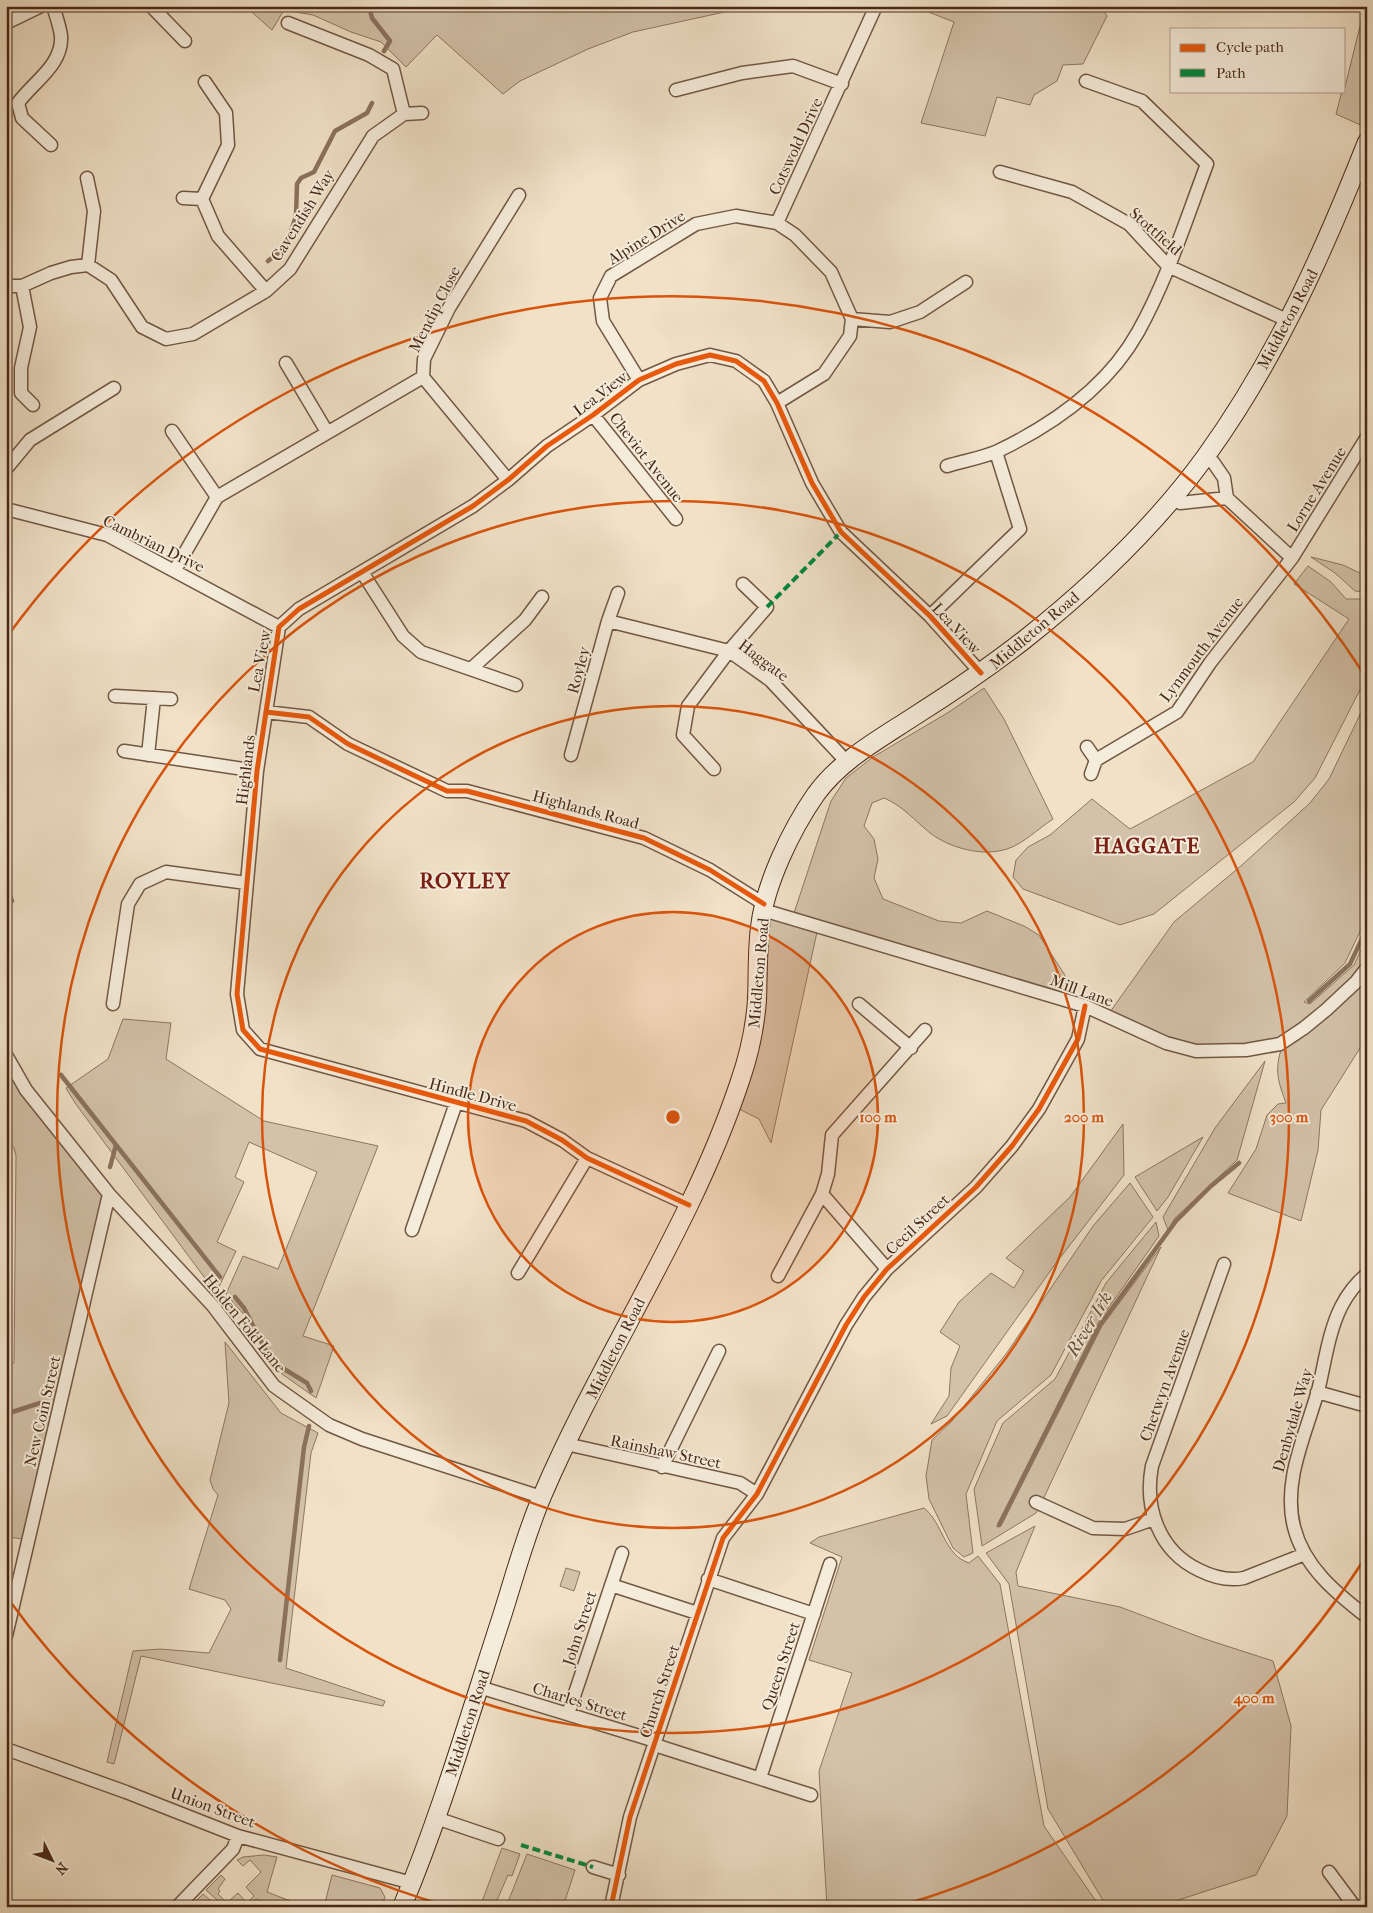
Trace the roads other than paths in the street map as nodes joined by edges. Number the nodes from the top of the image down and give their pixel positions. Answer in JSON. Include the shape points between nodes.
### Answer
{"nodes":[{"id":1,"x":41,"y":6,"type":"edge"},
{"id":2,"x":53,"y":6,"type":"edge"},
{"id":3,"x":151,"y":6,"type":"edge"},
{"id":4,"x":876,"y":6,"type":"edge"},
{"id":5,"x":6,"y":23,"type":"edge"},
{"id":6,"x":288,"y":24,"type":"dead end"},
{"id":7,"x":186,"y":41,"type":"dead end"},
{"id":8,"x":1086,"y":81,"type":"dead end"},
{"id":9,"x":205,"y":82,"type":"dead end"},
{"id":10,"x":842,"y":84,"type":"junction"},
{"id":11,"x":676,"y":90,"type":"dead end"},
{"id":12,"x":422,"y":113,"type":"dead end"},
{"id":13,"x":404,"y":114,"type":"junction"},
{"id":14,"x":1367,"y":142,"type":"edge"},
{"id":15,"x":51,"y":145,"type":"dead end"},
{"id":16,"x":1000,"y":172,"type":"dead end"},
{"id":17,"x":87,"y":178,"type":"dead end"},
{"id":18,"x":519,"y":195,"type":"dead end"},
{"id":19,"x":183,"y":198,"type":"dead end"},
{"id":20,"x":202,"y":199,"type":"junction"},
{"id":21,"x":777,"y":223,"type":"junction"},
{"id":22,"x":88,"y":265,"type":"junction"},
{"id":23,"x":1168,"y":266,"type":"junction"},
{"id":24,"x":966,"y":282,"type":"dead end"},
{"id":25,"x":6,"y":286,"type":"edge"},
{"id":26,"x":22,"y":286,"type":"junction"},
{"id":27,"x":266,"y":291,"type":"junction"},
{"id":28,"x":852,"y":319,"type":"junction"},
{"id":29,"x":1289,"y":321,"type":"junction"},
{"id":30,"x":286,"y":363,"type":"dead end"},
{"id":31,"x":423,"y":377,"type":"junction"},
{"id":32,"x":639,"y":380,"type":"junction"},
{"id":33,"x":114,"y":388,"type":"dead end"},
{"id":34,"x":777,"y":403,"type":"junction"},
{"id":35,"x":33,"y":406,"type":"dead end"},
{"id":36,"x":593,"y":415,"type":"junction"},
{"id":37,"x":172,"y":431,"type":"dead end"},
{"id":38,"x":327,"y":432,"type":"junction"},
{"id":39,"x":1367,"y":437,"type":"edge"},
{"id":40,"x":996,"y":452,"type":"junction"},
{"id":41,"x":1206,"y":456,"type":"junction"},
{"id":42,"x":947,"y":466,"type":"dead end"},
{"id":43,"x":6,"y":469,"type":"edge"},
{"id":44,"x":508,"y":480,"type":"junction"},
{"id":45,"x":216,"y":497,"type":"junction"},
{"id":46,"x":1172,"y":498,"type":"junction"},
{"id":47,"x":1227,"y":498,"type":"junction"},
{"id":48,"x":6,"y":509,"type":"edge"},
{"id":49,"x":676,"y":519,"type":"dead end"},
{"id":50,"x":1292,"y":558,"type":"junction"},
{"id":51,"x":175,"y":570,"type":"junction"},
{"id":52,"x":362,"y":572,"type":"junction"},
{"id":53,"x":742,"y":584,"type":"dead end"},
{"id":54,"x":618,"y":593,"type":"dead end"},
{"id":55,"x":542,"y":597,"type":"dead end"},
{"id":56,"x":930,"y":616,"type":"junction"},
{"id":57,"x":608,"y":621,"type":"junction"},
{"id":58,"x":279,"y":627,"type":"junction"},
{"id":59,"x":729,"y":651,"type":"junction"},
{"id":60,"x":472,"y":668,"type":"junction"},
{"id":61,"x":981,"y":673,"type":"junction"},
{"id":62,"x":516,"y":685,"type":"dead end"},
{"id":63,"x":115,"y":696,"type":"dead end"},
{"id":64,"x":154,"y":698,"type":"junction"},
{"id":65,"x":171,"y":699,"type":"dead end"},
{"id":66,"x":266,"y":712,"type":"junction"},
{"id":67,"x":1087,"y":747,"type":"dead end"},
{"id":68,"x":124,"y":751,"type":"dead end"},
{"id":69,"x":148,"y":755,"type":"junction"},
{"id":70,"x":572,"y":755,"type":"dead end"},
{"id":71,"x":1096,"y":760,"type":"junction"},
{"id":72,"x":846,"y":761,"type":"junction"},
{"id":73,"x":714,"y":769,"type":"dead end"},
{"id":74,"x":256,"y":771,"type":"junction"},
{"id":75,"x":1091,"y":774,"type":"dead end"},
{"id":76,"x":246,"y":883,"type":"junction"},
{"id":77,"x":763,"y":907,"type":"junction"},
{"id":78,"x":1367,"y":968,"type":"edge"},
{"id":79,"x":113,"y":1004,"type":"dead end"},
{"id":80,"x":859,"y":1004,"type":"dead end"},
{"id":81,"x":1085,"y":1006,"type":"junction"},
{"id":82,"x":244,"y":1030,"type":"joint"},
{"id":83,"x":926,"y":1030,"type":"dead end"},
{"id":84,"x":911,"y":1048,"type":"junction"},
{"id":85,"x":6,"y":1055,"type":"edge"},
{"id":86,"x":456,"y":1103,"type":"junction"},
{"id":87,"x":587,"y":1158,"type":"junction"},
{"id":88,"x":109,"y":1194,"type":"junction"},
{"id":89,"x":822,"y":1194,"type":"junction"},
{"id":90,"x":689,"y":1205,"type":"junction"},
{"id":91,"x":412,"y":1230,"type":"dead end"},
{"id":92,"x":1224,"y":1264,"type":"dead end"},
{"id":93,"x":887,"y":1269,"type":"junction"},
{"id":94,"x":518,"y":1274,"type":"dead end"},
{"id":95,"x":1367,"y":1274,"type":"edge"},
{"id":96,"x":778,"y":1276,"type":"dead end"},
{"id":97,"x":719,"y":1352,"type":"dead end"},
{"id":98,"x":1317,"y":1392,"type":"junction"},
{"id":99,"x":1367,"y":1406,"type":"edge"},
{"id":100,"x":566,"y":1444,"type":"junction"},
{"id":101,"x":662,"y":1467,"type":"junction"},
{"id":102,"x":757,"y":1494,"type":"junction"},
{"id":103,"x":541,"y":1497,"type":"junction"},
{"id":104,"x":1036,"y":1502,"type":"dead end"},
{"id":105,"x":1154,"y":1519,"type":"junction"},
{"id":106,"x":622,"y":1553,"type":"dead end"},
{"id":107,"x":1305,"y":1554,"type":"junction"},
{"id":108,"x":830,"y":1564,"type":"dead end"},
{"id":109,"x":708,"y":1579,"type":"junction"},
{"id":110,"x":611,"y":1586,"type":"junction"},
{"id":111,"x":697,"y":1613,"type":"junction"},
{"id":112,"x":814,"y":1614,"type":"junction"},
{"id":113,"x":1367,"y":1617,"type":"edge"},
{"id":114,"x":6,"y":1636,"type":"edge"},
{"id":115,"x":479,"y":1686,"type":"junction"},
{"id":116,"x":568,"y":1714,"type":"junction"},
{"id":117,"x":655,"y":1743,"type":"junction"},
{"id":118,"x":6,"y":1749,"type":"edge"},
{"id":119,"x":760,"y":1778,"type":"junction"},
{"id":120,"x":812,"y":1795,"type":"dead end"},
{"id":121,"x":436,"y":1818,"type":"junction"},
{"id":122,"x":238,"y":1836,"type":"junction"},
{"id":123,"x":498,"y":1839,"type":"dead end"},
{"id":124,"x":593,"y":1867,"type":"dead end"},
{"id":125,"x":1329,"y":1872,"type":"dead end"},
{"id":126,"x":619,"y":1875,"type":"junction"},
{"id":127,"x":412,"y":1883,"type":"junction"},
{"id":128,"x":177,"y":1907,"type":"edge"},
{"id":129,"x":402,"y":1907,"type":"edge"},
{"id":130,"x":611,"y":1907,"type":"edge"},
{"id":131,"x":1355,"y":1907,"type":"edge"}],
"edges":[{"from":1,"to":5,"type":"street"},
{"from":2,"to":15,"type":"street","via":[[61,38],[56,62],[18,103],[22,118]]},
{"from":3,"to":7,"type":"street"},
{"from":4,"to":10,"type":"street","name":"Cotswold Drive"},
{"from":6,"to":13,"type":"street","via":[[368,55],[393,69]]},
{"from":8,"to":23,"type":"street","via":[[1142,100],[1207,164]]},
{"from":9,"to":20,"type":"street","via":[[226,113],[228,145]]},
{"from":10,"to":11,"type":"street","name":"Cotswold Drive","via":[[793,66],[742,73]]},
{"from":10,"to":21,"type":"street","name":"Cotswold Drive"},
{"from":12,"to":13,"type":"street"},
{"from":13,"to":27,"type":"street","name":"Cavendish Way","via":[[373,136],[290,269]]},
{"from":14,"to":29,"type":"main road","name":"Middleton Road","via":[[1327,242]]},
{"from":16,"to":23,"type":"street","name":"Stottfield","via":[[1072,192],[1129,224]]},
{"from":17,"to":22,"type":"street","via":[[94,211]]},
{"from":18,"to":31,"type":"street","name":"Mendip Close","via":[[449,308],[424,359]]},
{"from":19,"to":20,"type":"street"},
{"from":20,"to":27,"type":"street","via":[[218,236]]},
{"from":21,"to":28,"type":"street","name":"Alpine Drive","via":[[832,272]]},
{"from":21,"to":32,"type":"street","name":"Alpine Drive","via":[[736,216],[696,224],[611,276],[600,298],[602,321]]},
{"from":22,"to":26,"type":"street","via":[[51,273]]},
{"from":22,"to":27,"type":"street","name":"Cavendish Way","via":[[111,280],[142,327],[166,339],[192,334]]},
{"from":23,"to":29,"type":"street","name":"Stottfield"},
{"from":23,"to":40,"type":"street","via":[[1137,333],[1114,366],[1060,416]]},
{"from":24,"to":28,"type":"street","via":[[920,312],[890,322]]},
{"from":25,"to":26,"type":"street"},
{"from":26,"to":35,"type":"street","via":[[30,327],[21,368],[21,393]]},
{"from":28,"to":34,"type":"street","via":[[850,336],[824,374]]},
{"from":29,"to":41,"type":"main road","name":"Middleton Road"},
{"from":30,"to":38,"type":"street"},
{"from":31,"to":38,"type":"street"},
{"from":31,"to":44,"type":"street","name":"Mendip Close"},
{"from":32,"to":34,"type":"street","name":"Lea View","via":[[676,364],[710,355],[736,361],[764,381]]},
{"from":32,"to":36,"type":"street","name":"Lea View"},
{"from":33,"to":43,"type":"street","via":[[30,440]]},
{"from":34,"to":56,"type":"street","name":"Lea View","via":[[812,483],[842,532]]},
{"from":36,"to":44,"type":"street","name":"Lea View","via":[[547,446]]},
{"from":36,"to":49,"type":"street","name":"Cheviot Avenue"},
{"from":37,"to":45,"type":"street"},
{"from":38,"to":45,"type":"street"},
{"from":39,"to":50,"type":"street","name":"Lorne Avenue"},
{"from":40,"to":42,"type":"street"},
{"from":40,"to":56,"type":"street","via":[[1020,529]]},
{"from":41,"to":46,"type":"main road","name":"Middleton Road"},
{"from":41,"to":47,"type":"street","via":[[1224,478]]},
{"from":44,"to":52,"type":"street","name":"Lea View","via":[[473,506]]},
{"from":45,"to":51,"type":"street"},
{"from":46,"to":47,"type":"street","via":[[1180,503]]},
{"from":46,"to":61,"type":"main road","name":"Middleton Road","via":[[1116,559],[1060,610]]},
{"from":47,"to":50,"type":"street"},
{"from":48,"to":51,"type":"street","name":"Cambrian Drive","via":[[107,535]]},
{"from":50,"to":71,"type":"street","name":"Lynmouth Avenue","via":[[1210,663],[1177,712]]},
{"from":51,"to":58,"type":"street","name":"Cambrian Drive"},
{"from":52,"to":58,"type":"street","name":"Lea View","via":[[299,609]]},
{"from":52,"to":60,"type":"street","via":[[403,636],[421,652]]},
{"from":53,"to":59,"type":"street","via":[[767,607]]},
{"from":54,"to":57,"type":"street","name":"Royley"},
{"from":55,"to":60,"type":"street","via":[[525,620]]},
{"from":56,"to":61,"type":"street","name":"Lea View"},
{"from":57,"to":59,"type":"street","name":"Haggate"},
{"from":57,"to":70,"type":"street","name":"Royley"},
{"from":58,"to":66,"type":"street","name":"Lea View"},
{"from":59,"to":72,"type":"street","name":"Haggate","via":[[770,680]]},
{"from":59,"to":73,"type":"street","via":[[688,706],[683,735]]},
{"from":60,"to":62,"type":"street"},
{"from":61,"to":72,"type":"main road","name":"Middleton Road"},
{"from":63,"to":64,"type":"street"},
{"from":64,"to":65,"type":"street"},
{"from":64,"to":69,"type":"street"},
{"from":66,"to":74,"type":"street","name":"Highlands"},
{"from":66,"to":77,"type":"street","name":"Highlands Road","via":[[309,717],[348,744],[447,791],[466,791],[644,838],[710,870]]},
{"from":67,"to":71,"type":"street"},
{"from":68,"to":69,"type":"street"},
{"from":69,"to":74,"type":"street"},
{"from":71,"to":75,"type":"street"},
{"from":72,"to":77,"type":"main road","name":"Middleton Road","via":[[812,801],[785,850]]},
{"from":74,"to":76,"type":"street","name":"Highlands"},
{"from":76,"to":79,"type":"street","via":[[166,872],[140,884],[128,904]]},
{"from":76,"to":82,"type":"street","name":"Highlands","via":[[237,994]]},
{"from":77,"to":81,"type":"street","name":"Mill Lane"},
{"from":77,"to":90,"type":"main road","name":"Middleton Road","via":[[757,1006],[751,1044],[718,1138]]},
{"from":78,"to":81,"type":"street","name":"Mill Lane","via":[[1356,982],[1304,1028],[1280,1044],[1246,1050],[1196,1051],[1174,1045]]},
{"from":80,"to":84,"type":"street"},
{"from":81,"to":93,"type":"street","name":"Cecil Street","via":[[1078,1039],[1039,1109],[1012,1146],[976,1187]]},
{"from":82,"to":86,"type":"street","name":"Hindle Drive","via":[[260,1050]]},
{"from":83,"to":84,"type":"street"},
{"from":84,"to":89,"type":"street","via":[[832,1135],[828,1174]]},
{"from":85,"to":88,"type":"street","name":"Holden Fold Lane","via":[[26,1090]]},
{"from":86,"to":87,"type":"street","name":"Hindle Drive","via":[[526,1121]]},
{"from":86,"to":91,"type":"street"},
{"from":87,"to":90,"type":"street","name":"Hindle Drive"},
{"from":87,"to":94,"type":"street"},
{"from":88,"to":103,"type":"street","name":"Holden Fold Lane","via":[[213,1306],[274,1386],[329,1425],[362,1439]]},
{"from":88,"to":114,"type":"street","name":"New Coin Street"},
{"from":89,"to":93,"type":"street"},
{"from":89,"to":96,"type":"street"},
{"from":90,"to":100,"type":"main road","name":"Middleton Road"},
{"from":92,"to":105,"type":"street","name":"Chetwyn Avenue","via":[[1152,1466],[1149,1493]]},
{"from":93,"to":102,"type":"street","name":"Cecil Street","via":[[846,1325]]},
{"from":95,"to":98,"type":"street","name":"Denbydale Way","via":[[1340,1309]]},
{"from":97,"to":101,"type":"street"},
{"from":98,"to":99,"type":"street"},
{"from":98,"to":107,"type":"street","name":"Denbydale Way","via":[[1291,1484],[1291,1513]]},
{"from":100,"to":101,"type":"street","name":"Rainshaw Street"},
{"from":100,"to":103,"type":"main road","name":"Middleton Road"},
{"from":101,"to":102,"type":"street","name":"Rainshaw Street","via":[[740,1483]]},
{"from":102,"to":109,"type":"street","name":"Church Street","via":[[723,1538]]},
{"from":103,"to":115,"type":"main road","name":"Middleton Road"},
{"from":104,"to":105,"type":"street","via":[[1093,1528],[1125,1529]]},
{"from":105,"to":107,"type":"street","name":"Chetwyn Avenue","via":[[1175,1554],[1194,1568],[1217,1577],[1244,1578]]},
{"from":106,"to":110,"type":"street","name":"John Street"},
{"from":107,"to":113,"type":"street","name":"Denbydale Way","via":[[1326,1582]]},
{"from":108,"to":112,"type":"street","name":"Queen Street"},
{"from":109,"to":111,"type":"street","name":"Church Street"},
{"from":109,"to":112,"type":"street"},
{"from":110,"to":111,"type":"street"},
{"from":110,"to":116,"type":"street","name":"John Street"},
{"from":111,"to":117,"type":"street","name":"Church Street"},
{"from":112,"to":119,"type":"street","name":"Queen Street"},
{"from":115,"to":116,"type":"street","name":"Charles Street"},
{"from":115,"to":121,"type":"main road","name":"Middleton Road"},
{"from":116,"to":117,"type":"street","name":"Charles Street"},
{"from":117,"to":119,"type":"street","name":"Charles Street"},
{"from":117,"to":126,"type":"street","name":"Church Street","via":[[630,1817]]},
{"from":118,"to":122,"type":"street","name":"Union Street"},
{"from":119,"to":120,"type":"street","name":"Charles Street"},
{"from":121,"to":123,"type":"street"},
{"from":121,"to":127,"type":"main road","name":"Middleton Road"},
{"from":122,"to":127,"type":"street","name":"Union Street"},
{"from":122,"to":128,"type":"street","via":[[233,1848]]},
{"from":124,"to":126,"type":"street"},
{"from":125,"to":131,"type":"street"},
{"from":126,"to":130,"type":"street","name":"Church Street"},
{"from":127,"to":129,"type":"main road","name":"Middleton Road"}]}
